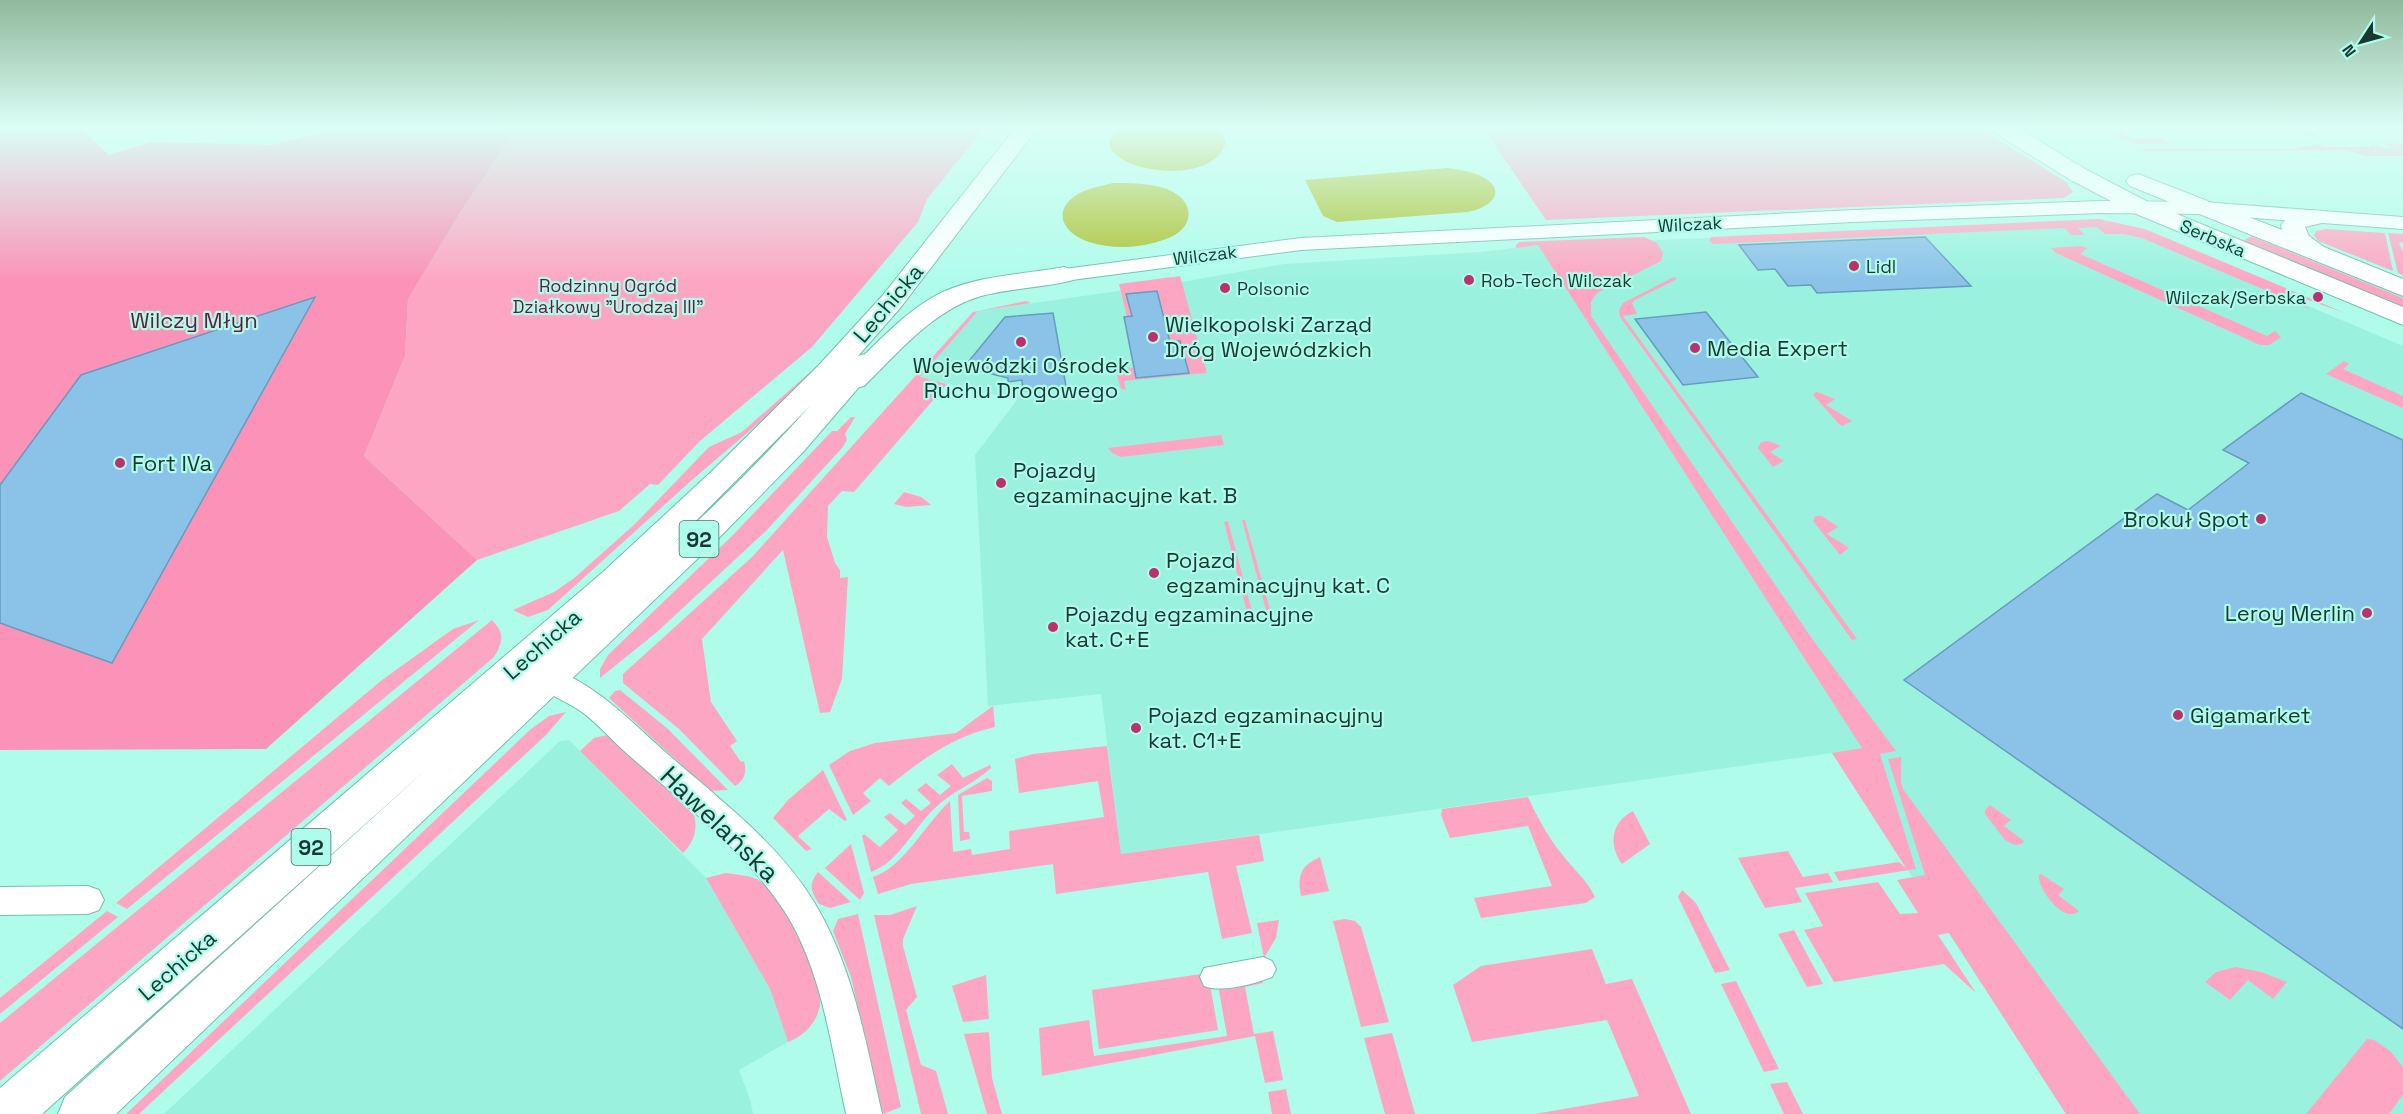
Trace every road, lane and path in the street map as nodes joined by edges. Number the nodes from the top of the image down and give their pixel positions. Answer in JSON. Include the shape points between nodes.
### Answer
{"nodes":[{"id":1,"x":988,"y":178,"type":"edge"},
{"id":2,"x":1011,"y":178,"type":"edge"},
{"id":3,"x":2085,"y":178,"type":"edge"},
{"id":4,"x":2134,"y":178,"type":"edge"},
{"id":5,"x":2142,"y":208,"type":"junction"},
{"id":6,"x":2203,"y":208,"type":"junction"},
{"id":7,"x":2317,"y":217,"type":"junction"},
{"id":8,"x":2403,"y":223,"type":"edge"},
{"id":9,"x":2333,"y":261,"type":"junction"},
{"id":10,"x":1064,"y":275,"type":"joint"},
{"id":11,"x":2403,"y":288,"type":"edge"},
{"id":12,"x":2403,"y":317,"type":"edge"},
{"id":13,"x":841,"y":391,"type":"junction"},
{"id":14,"x":549,"y":679,"type":"junction"},
{"id":15,"x":88,"y":900,"type":"dead end"},
{"id":16,"x":0,"y":901,"type":"edge"},
{"id":17,"x":1263,"y":969,"type":"dead end"},
{"id":18,"x":1213,"y":977,"type":"dead end"},
{"id":19,"x":6,"y":1114,"type":"edge"},
{"id":20,"x":82,"y":1114,"type":"edge"},
{"id":21,"x":864,"y":1114,"type":"edge"}],
"edges":[{"from":1,"to":19,"type":"main road","name":"Lechicka","number":"92","via":[[892,301],[821,380],[722,479],[615,580]]},
{"from":2,"to":13,"type":"main road","name":"Lechicka","number":"92","via":[[939,275]]},
{"from":3,"to":5,"type":"main road","name":"Serbska"},
{"from":4,"to":6,"type":"main road","name":"Serbska"},
{"from":5,"to":6,"type":"street","name":"Wilczak"},
{"from":5,"to":10,"type":"street","name":"Wilczak","via":[[1853,216],[1335,242],[1228,252]]},
{"from":5,"to":12,"type":"main road","name":"Serbska"},
{"from":6,"to":7,"type":"street","name":"Wilczak"},
{"from":6,"to":9,"type":"main road","name":"Serbska"},
{"from":7,"to":8,"type":"street","name":"Wilczak"},
{"from":7,"to":9,"type":"main road","via":[[2293,225],[2295,235],[2308,248]]},
{"from":9,"to":11,"type":"main road","name":"Serbska"},
{"from":10,"to":13,"type":"main road","via":[[980,288],[944,302]]},
{"from":13,"to":14,"type":"main road","name":"Lechicka","number":"92","via":[[703,535]]},
{"from":14,"to":20,"type":"main road","name":"Lechicka","number":"92"},
{"from":14,"to":21,"type":"street","name":"Hawelańska","via":[[590,703],[746,842],[784,885],[803,913],[821,952],[840,1007]]},
{"from":15,"to":16,"type":"street"},
{"from":17,"to":18,"type":"street"}]}
